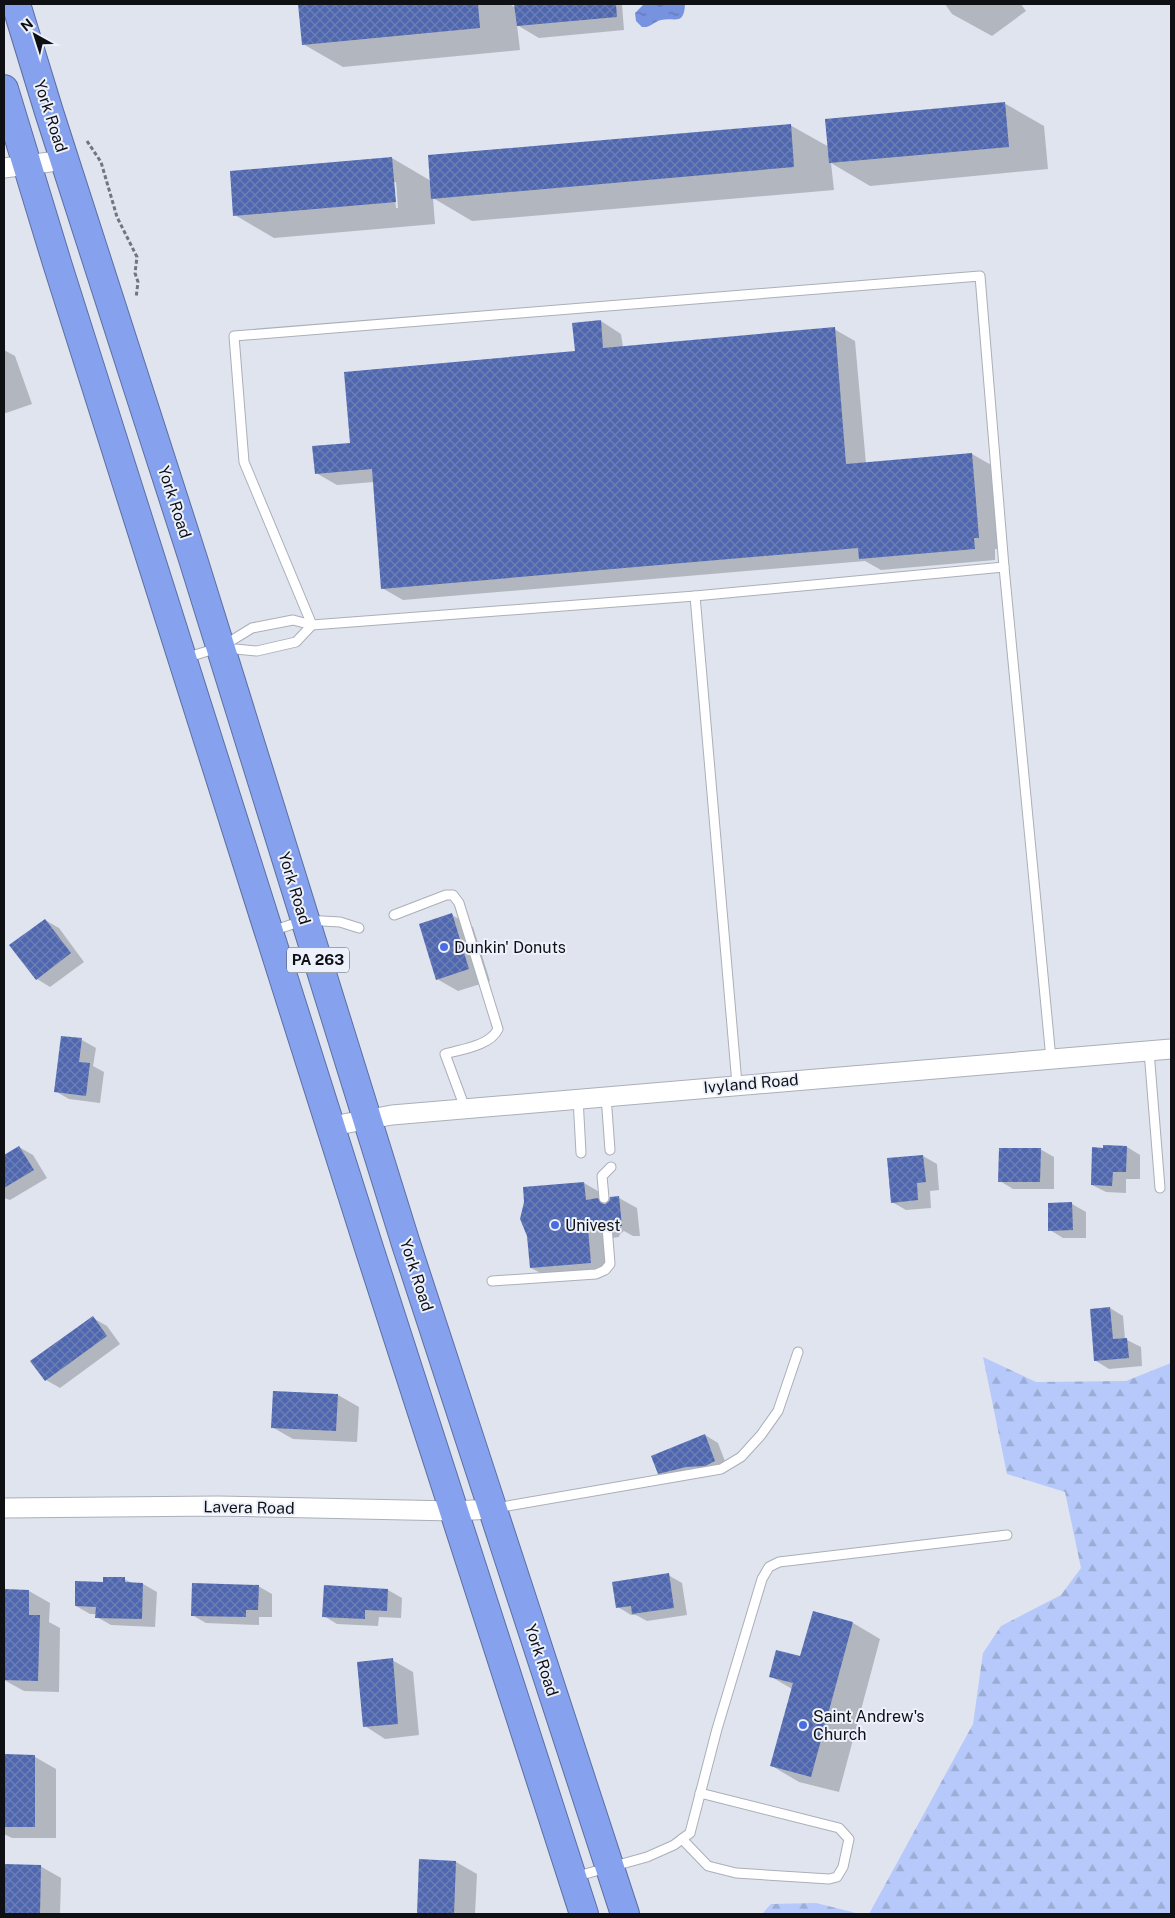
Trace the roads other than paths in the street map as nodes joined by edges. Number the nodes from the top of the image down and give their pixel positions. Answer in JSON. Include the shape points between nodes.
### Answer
{"nodes":[{"id":1,"x":16,"y":4,"type":"edge"},
{"id":2,"x":4,"y":89,"type":"edge"},
{"id":3,"x":64,"y":160,"type":"junction"},
{"id":4,"x":15,"y":166,"type":"edge"},
{"id":5,"x":1004,"y":567,"type":"junction"},
{"id":6,"x":695,"y":596,"type":"junction"},
{"id":7,"x":312,"y":625,"type":"junction"},
{"id":8,"x":220,"y":647,"type":"junction"},
{"id":9,"x":183,"y":659,"type":"junction"},
{"id":10,"x":394,"y":915,"type":"dead end"},
{"id":11,"x":305,"y":920,"type":"junction"},
{"id":12,"x":359,"y":928,"type":"dead end"},
{"id":13,"x":269,"y":932,"type":"junction"},
{"id":14,"x":1171,"y":1049,"type":"edge"},
{"id":15,"x":1149,"y":1051,"type":"junction"},
{"id":16,"x":1051,"y":1059,"type":"junction"},
{"id":17,"x":736,"y":1084,"type":"junction"},
{"id":18,"x":606,"y":1096,"type":"junction"},
{"id":19,"x":578,"y":1098,"type":"junction"},
{"id":20,"x":465,"y":1108,"type":"junction"},
{"id":21,"x":367,"y":1120,"type":"junction"},
{"id":22,"x":332,"y":1126,"type":"junction"},
{"id":23,"x":610,"y":1150,"type":"dead end"},
{"id":24,"x":581,"y":1153,"type":"dead end"},
{"id":25,"x":611,"y":1166,"type":"dead end"},
{"id":26,"x":1160,"y":1188,"type":"dead end"},
{"id":27,"x":604,"y":1198,"type":"dead end"},
{"id":28,"x":607,"y":1227,"type":"dead end"},
{"id":29,"x":492,"y":1281,"type":"dead end"},
{"id":30,"x":798,"y":1352,"type":"dead end"},
{"id":31,"x":4,"y":1508,"type":"edge"},
{"id":32,"x":494,"y":1509,"type":"junction"},
{"id":33,"x":453,"y":1511,"type":"junction"},
{"id":34,"x":1007,"y":1535,"type":"dead end"},
{"id":35,"x":700,"y":1793,"type":"junction"},
{"id":36,"x":682,"y":1839,"type":"junction"},
{"id":37,"x":609,"y":1867,"type":"junction"},
{"id":38,"x":572,"y":1878,"type":"junction"},
{"id":39,"x":584,"y":1914,"type":"edge"},
{"id":40,"x":625,"y":1914,"type":"edge"}],
"edges":[{"from":1,"to":3,"type":"highway","name":"York Road","number":"PA 263"},
{"from":2,"to":4,"type":"highway","number":"PA 263"},
{"from":3,"to":4,"type":"street"},
{"from":3,"to":8,"type":"highway","name":"York Road","number":"PA 263"},
{"from":4,"to":9,"type":"highway","number":"PA 263","via":[[57,263]]},
{"from":5,"to":6,"type":"lane"},
{"from":5,"to":7,"type":"lane","via":[[980,276],[234,336],[244,462]]},
{"from":5,"to":16,"type":"lane"},
{"from":6,"to":7,"type":"lane"},
{"from":6,"to":17,"type":"lane"},
{"from":7,"to":8,"type":"lane","via":[[293,620],[252,628]]},
{"from":7,"to":8,"type":"lane","via":[[296,642],[257,651]]},
{"from":8,"to":9,"type":"lane"},
{"from":8,"to":11,"type":"highway","name":"York Road","number":"PA 263"},
{"from":9,"to":13,"type":"highway","number":"PA 263"},
{"from":10,"to":20,"type":"lane","via":[[446,895],[453,895],[459,903],[498,1029],[489,1039],[445,1054]]},
{"from":11,"to":12,"type":"lane","via":[[340,922]]},
{"from":11,"to":13,"type":"lane"},
{"from":11,"to":21,"type":"highway","name":"York Road","number":"PA 263"},
{"from":13,"to":22,"type":"highway","number":"PA 263"},
{"from":14,"to":15,"type":"street","name":"Ivyland Road"},
{"from":15,"to":16,"type":"street","name":"Ivyland Road"},
{"from":15,"to":26,"type":"lane"},
{"from":16,"to":17,"type":"street","name":"Ivyland Road"},
{"from":17,"to":18,"type":"street","name":"Ivyland Road"},
{"from":18,"to":19,"type":"street","name":"Ivyland Road"},
{"from":18,"to":23,"type":"lane"},
{"from":19,"to":20,"type":"street","name":"Ivyland Road"},
{"from":19,"to":24,"type":"lane"},
{"from":20,"to":21,"type":"street","name":"Ivyland Road","via":[[385,1115]]},
{"from":21,"to":22,"type":"street","name":"Ivyland Road"},
{"from":21,"to":32,"type":"highway","name":"York Road","number":"PA 263"},
{"from":22,"to":33,"type":"highway","number":"PA 263"},
{"from":25,"to":27,"type":"lane","via":[[602,1176]]},
{"from":28,"to":29,"type":"lane","via":[[610,1264],[605,1270],[596,1274]]},
{"from":30,"to":32,"type":"lane","via":[[778,1411],[741,1457],[720,1469]]},
{"from":31,"to":33,"type":"street","name":"Lavera Road","via":[[218,1506]]},
{"from":32,"to":33,"type":"street","name":"Lavera Road"},
{"from":32,"to":37,"type":"highway","name":"York Road","number":"PA 263"},
{"from":33,"to":38,"type":"highway","number":"PA 263"},
{"from":34,"to":35,"type":"lane","via":[[779,1562],[769,1567],[762,1579]]},
{"from":35,"to":36,"type":"lane","via":[[690,1833]]},
{"from":35,"to":36,"type":"lane","via":[[839,1828],[849,1839],[843,1867],[837,1877],[829,1880],[736,1873],[708,1866]]},
{"from":36,"to":37,"type":"lane","via":[[648,1857]]},
{"from":37,"to":38,"type":"lane"},
{"from":37,"to":40,"type":"highway","name":"York Road","number":"PA 263"},
{"from":38,"to":39,"type":"highway","number":"PA 263"}]}
